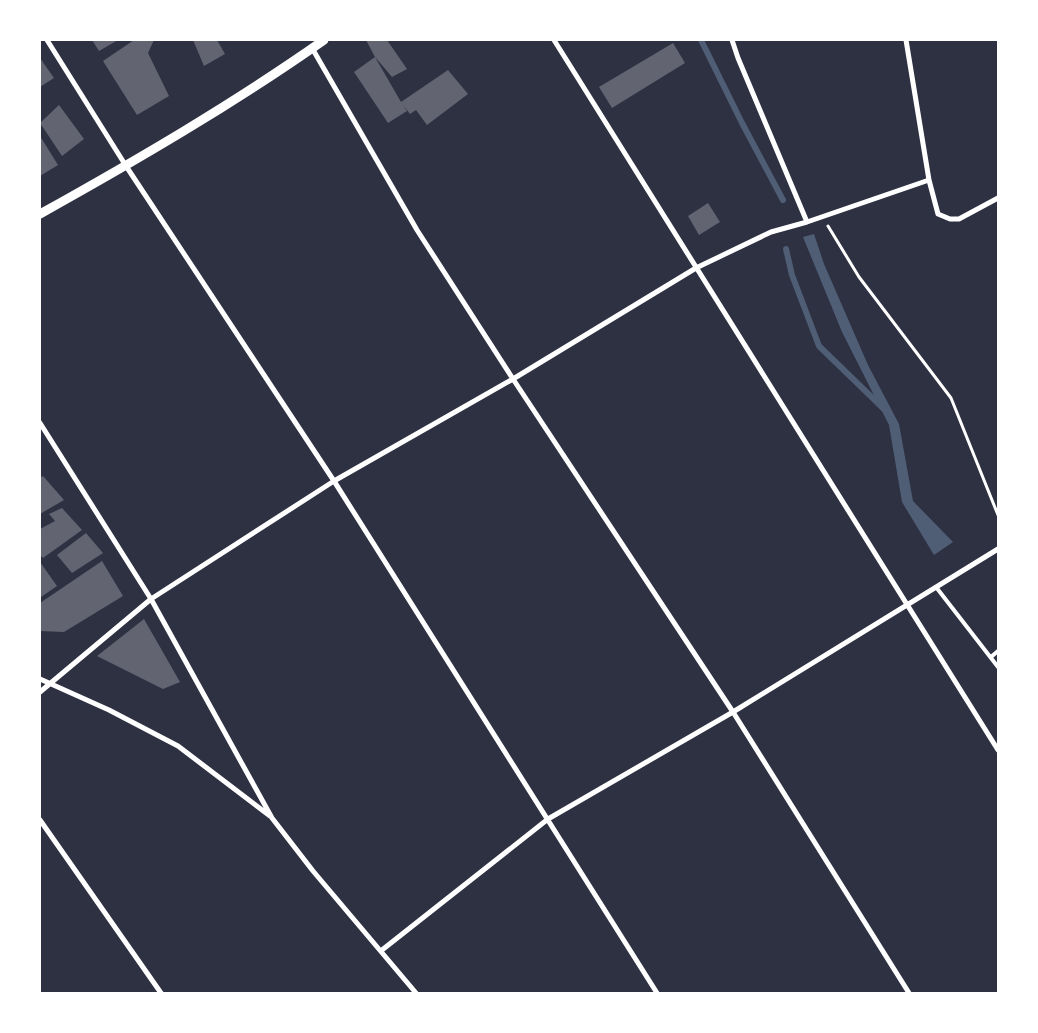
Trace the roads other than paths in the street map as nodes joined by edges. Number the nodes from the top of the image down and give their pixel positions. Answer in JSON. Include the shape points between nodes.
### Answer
{"nodes":[{"id":1,"x":47,"y":40,"type":"edge"},
{"id":2,"x":324,"y":40,"type":"edge"},
{"id":3,"x":554,"y":40,"type":"edge"},
{"id":4,"x":732,"y":40,"type":"edge"},
{"id":5,"x":906,"y":40,"type":"edge"},
{"id":6,"x":312,"y":48,"type":"junction"},
{"id":7,"x":126,"y":166,"type":"junction"},
{"id":8,"x":929,"y":180,"type":"junction"},
{"id":9,"x":998,"y":198,"type":"edge"},
{"id":10,"x":40,"y":214,"type":"edge"},
{"id":11,"x":807,"y":222,"type":"junction"},
{"id":12,"x":696,"y":268,"type":"junction"},
{"id":13,"x":513,"y":379,"type":"junction"},
{"id":14,"x":40,"y":423,"type":"edge"},
{"id":15,"x":334,"y":481,"type":"junction"},
{"id":16,"x":998,"y":549,"type":"edge"},
{"id":17,"x":936,"y":587,"type":"junction"},
{"id":18,"x":151,"y":599,"type":"junction"},
{"id":19,"x":907,"y":605,"type":"junction"},
{"id":20,"x":998,"y":652,"type":"edge"},
{"id":21,"x":991,"y":657,"type":"junction"},
{"id":22,"x":998,"y":667,"type":"edge"},
{"id":23,"x":40,"y":680,"type":"edge"},
{"id":24,"x":49,"y":684,"type":"junction"},
{"id":25,"x":40,"y":692,"type":"edge"},
{"id":26,"x":733,"y":712,"type":"junction"},
{"id":27,"x":998,"y":750,"type":"edge"},
{"id":28,"x":272,"y":818,"type":"junction"},
{"id":29,"x":548,"y":819,"type":"junction"},
{"id":30,"x":40,"y":820,"type":"edge"},
{"id":31,"x":382,"y":950,"type":"junction"},
{"id":32,"x":161,"y":993,"type":"edge"},
{"id":33,"x":416,"y":993,"type":"edge"},
{"id":34,"x":657,"y":993,"type":"edge"},
{"id":35,"x":909,"y":993,"type":"edge"}],
"edges":[{"from":1,"to":7,"type":"street"},
{"from":2,"to":6,"type":"street"},
{"from":3,"to":12,"type":"street"},
{"from":4,"to":11,"type":"street"},
{"from":5,"to":8,"type":"street"},
{"from":6,"to":7,"type":"street"},
{"from":6,"to":13,"type":"street","via":[[417,230]]},
{"from":7,"to":10,"type":"street"},
{"from":7,"to":15,"type":"street"},
{"from":8,"to":9,"type":"street","via":[[938,214],[950,220],[960,219]]},
{"from":8,"to":11,"type":"street"},
{"from":11,"to":12,"type":"street","via":[[771,232]]},
{"from":12,"to":13,"type":"street"},
{"from":12,"to":19,"type":"street"},
{"from":13,"to":15,"type":"street"},
{"from":13,"to":26,"type":"street"},
{"from":14,"to":18,"type":"street"},
{"from":15,"to":18,"type":"street"},
{"from":15,"to":29,"type":"street"},
{"from":16,"to":17,"type":"street"},
{"from":17,"to":19,"type":"street"},
{"from":17,"to":21,"type":"lane"},
{"from":18,"to":24,"type":"street"},
{"from":18,"to":28,"type":"street"},
{"from":19,"to":26,"type":"street"},
{"from":19,"to":27,"type":"street"},
{"from":20,"to":21,"type":"lane"},
{"from":21,"to":22,"type":"lane"},
{"from":23,"to":24,"type":"street"},
{"from":24,"to":25,"type":"street"},
{"from":24,"to":28,"type":"street","via":[[109,710],[178,746]]},
{"from":26,"to":29,"type":"street"},
{"from":26,"to":35,"type":"street"},
{"from":28,"to":31,"type":"street"},
{"from":29,"to":31,"type":"street"},
{"from":29,"to":34,"type":"street"},
{"from":30,"to":32,"type":"street"},
{"from":31,"to":33,"type":"street"}]}
